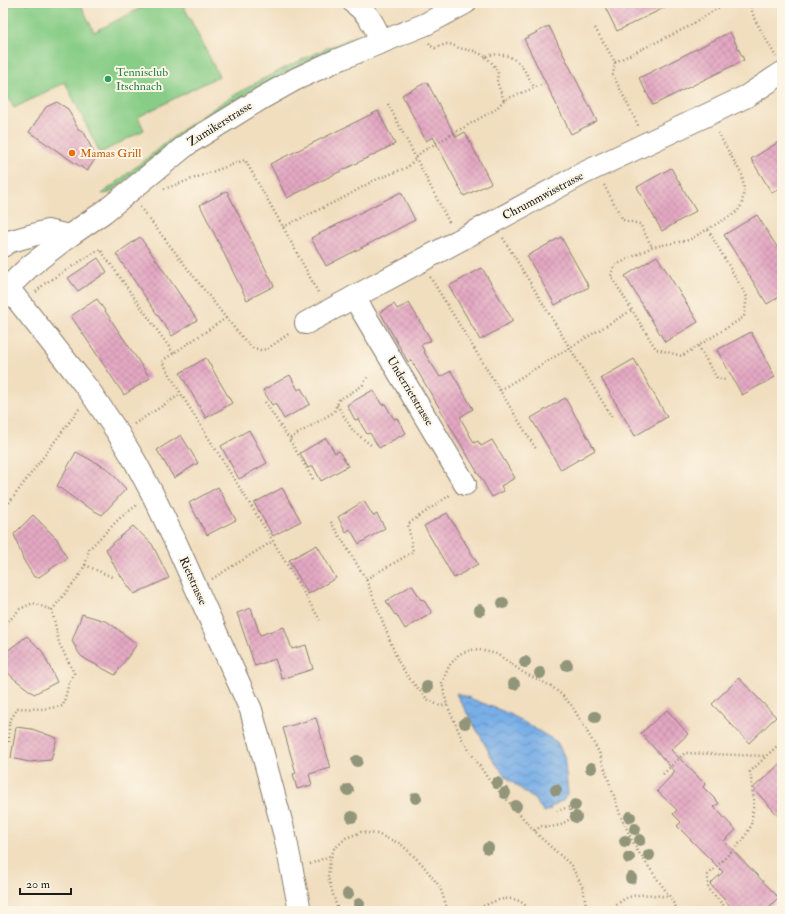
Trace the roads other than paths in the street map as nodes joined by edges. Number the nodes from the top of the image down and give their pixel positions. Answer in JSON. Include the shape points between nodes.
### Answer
{"nodes":[{"id":1,"x":354,"y":3,"type":"edge"},
{"id":2,"x":465,"y":3,"type":"edge"},
{"id":3,"x":382,"y":42,"type":"junction"},
{"id":4,"x":780,"y":67,"type":"edge"},
{"id":5,"x":69,"y":236,"type":"junction"},
{"id":6,"x":3,"y":246,"type":"edge"},
{"id":7,"x":5,"y":290,"type":"edge"},
{"id":8,"x":354,"y":297,"type":"junction"},
{"id":9,"x":306,"y":323,"type":"road end"},
{"id":10,"x":465,"y":484,"type":"road end"},
{"id":11,"x":300,"y":911,"type":"edge"}],
"edges":[{"from":1,"to":3,"type":"street","via":[[363,9]]},
{"from":2,"to":3,"type":"street","name":"Zumikerstrasse","via":[[426,24]]},
{"from":3,"to":5,"type":"street","name":"Zumikerstrasse","via":[[303,76],[189,143],[104,212]]},
{"from":4,"to":8,"type":"street","name":"Chrummwisstrasse","via":[[747,96],[594,168]]},
{"from":5,"to":6,"type":"street","via":[[47,231],[8,242]]},
{"from":5,"to":7,"type":"street","name":"Zumikerstrasse","via":[[30,266]]},
{"from":7,"to":11,"type":"street","name":"Rietstrasse","via":[[23,305],[91,393],[118,433],[152,494],[251,710],[285,836]]},
{"from":8,"to":9,"type":"street","name":"Chrummwisstrasse"},
{"from":8,"to":10,"type":"street","name":"Underrietstrasse"}]}
